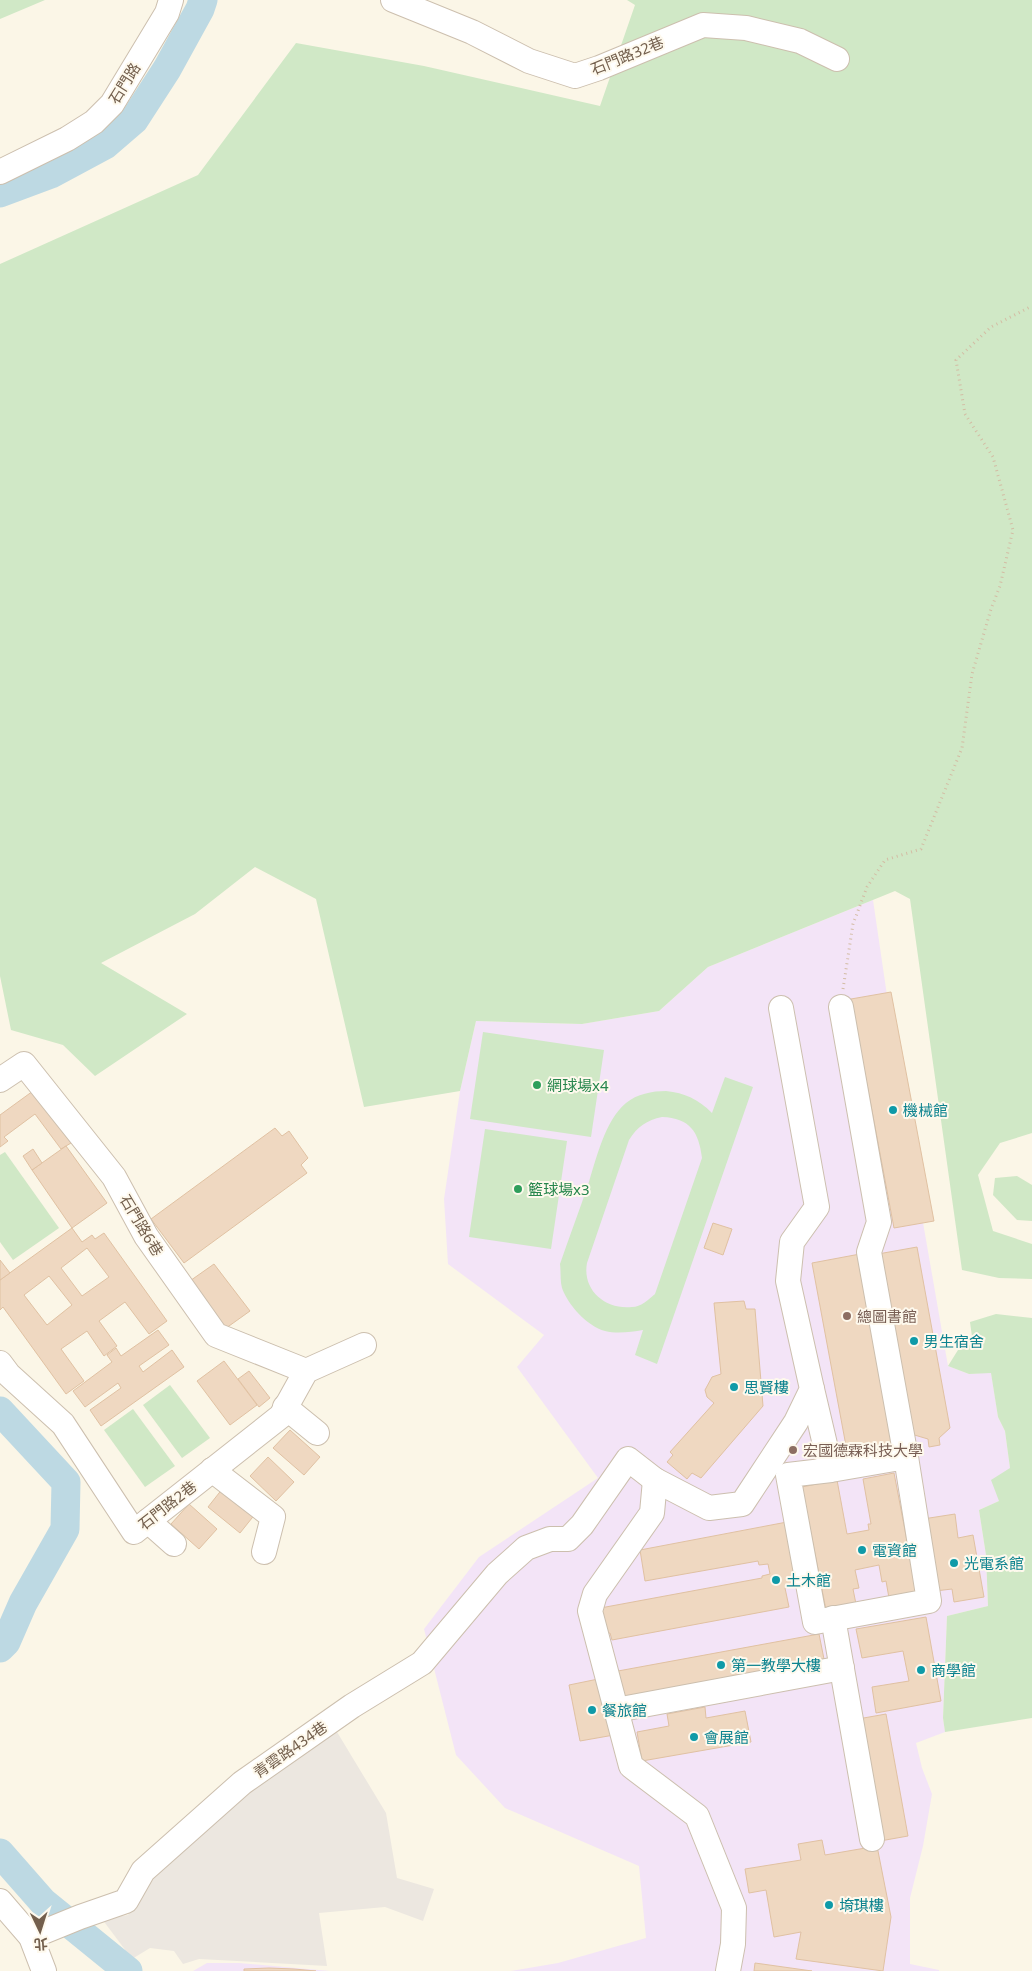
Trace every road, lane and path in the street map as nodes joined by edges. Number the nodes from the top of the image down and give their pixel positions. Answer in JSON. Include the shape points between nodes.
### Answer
{"nodes":[{"id":1,"x":171,"y":0,"type":"edge"},
{"id":2,"x":394,"y":0,"type":"edge"},
{"id":3,"x":837,"y":59,"type":"dead end"},
{"id":4,"x":0,"y":172,"type":"edge"},
{"id":5,"x":1032,"y":306,"type":"edge"},
{"id":6,"x":841,"y":1007,"type":"joint"},
{"id":7,"x":781,"y":1008,"type":"dead end"},
{"id":8,"x":0,"y":1080,"type":"edge"},
{"id":9,"x":364,"y":1346,"type":"dead end"},
{"id":10,"x":0,"y":1363,"type":"edge"},
{"id":11,"x":306,"y":1371,"type":"junction"},
{"id":12,"x":812,"y":1389,"type":"junction"},
{"id":13,"x":286,"y":1407,"type":"junction"},
{"id":14,"x":317,"y":1433,"type":"dead end"},
{"id":15,"x":906,"y":1457,"type":"junction"},
{"id":16,"x":212,"y":1470,"type":"junction"},
{"id":17,"x":831,"y":1470,"type":"junction"},
{"id":18,"x":655,"y":1480,"type":"junction"},
{"id":19,"x":148,"y":1521,"type":"junction"},
{"id":20,"x":174,"y":1544,"type":"dead end"},
{"id":21,"x":264,"y":1552,"type":"dead end"},
{"id":22,"x":833,"y":1618,"type":"junction"},
{"id":23,"x":842,"y":1668,"type":"junction"},
{"id":24,"x":616,"y":1710,"type":"junction"},
{"id":25,"x":872,"y":1839,"type":"dead end"},
{"id":26,"x":0,"y":1902,"type":"edge"},
{"id":27,"x":37,"y":1935,"type":"junction"},
{"id":28,"x":44,"y":1971,"type":"edge"},
{"id":29,"x":728,"y":1971,"type":"edge"}],
"edges":[{"from":1,"to":4,"type":"street","name":"石門路","via":[[167,13],[112,104],[94,122],[67,139]]},
{"from":2,"to":3,"type":"street","name":"石門路32巷","via":[[472,32],[529,61],[575,76],[703,25],[746,28],[800,41]]},
{"from":5,"to":6,"type":"path","via":[[991,327],[956,360],[965,414],[993,458],[1013,530],[1000,586],[972,674],[962,748],[921,849],[885,860],[867,887],[853,924]]},
{"from":6,"to":15,"type":"street","via":[[879,1222],[869,1252]]},
{"from":7,"to":12,"type":"street","via":[[817,1207],[792,1242],[788,1281]]},
{"from":8,"to":11,"type":"street","name":"石門路6巷","via":[[24,1064],[114,1177],[146,1236],[216,1335]]},
{"from":9,"to":11,"type":"street"},
{"from":10,"to":19,"type":"street","name":"石門路2巷","via":[[63,1424],[134,1532]]},
{"from":11,"to":13,"type":"street","name":"石門路2巷"},
{"from":12,"to":17,"type":"street"},
{"from":12,"to":18,"type":"street","via":[[796,1422],[742,1504],[709,1508]]},
{"from":13,"to":14,"type":"street"},
{"from":13,"to":16,"type":"street","name":"石門路2巷","via":[[281,1416]]},
{"from":15,"to":17,"type":"street"},
{"from":15,"to":22,"type":"street","via":[[929,1601]]},
{"from":16,"to":19,"type":"street","name":"石門路2巷"},
{"from":16,"to":21,"type":"street","via":[[273,1517]]},
{"from":17,"to":22,"type":"street","via":[[788,1475],[815,1622]]},
{"from":18,"to":24,"type":"street","via":[[652,1513],[594,1594],[590,1611]]},
{"from":18,"to":27,"type":"street","name":"青雲路434巷","via":[[628,1459],[582,1525],[568,1539],[550,1539],[526,1548],[496,1574],[422,1663],[352,1706],[242,1782],[143,1871],[126,1901]]},
{"from":19,"to":20,"type":"street"},
{"from":22,"to":23,"type":"street"},
{"from":23,"to":24,"type":"street"},
{"from":23,"to":25,"type":"street"},
{"from":24,"to":29,"type":"street","via":[[631,1766],[697,1816],[734,1908]]},
{"from":26,"to":27,"type":"street"},
{"from":27,"to":28,"type":"street"}]}
